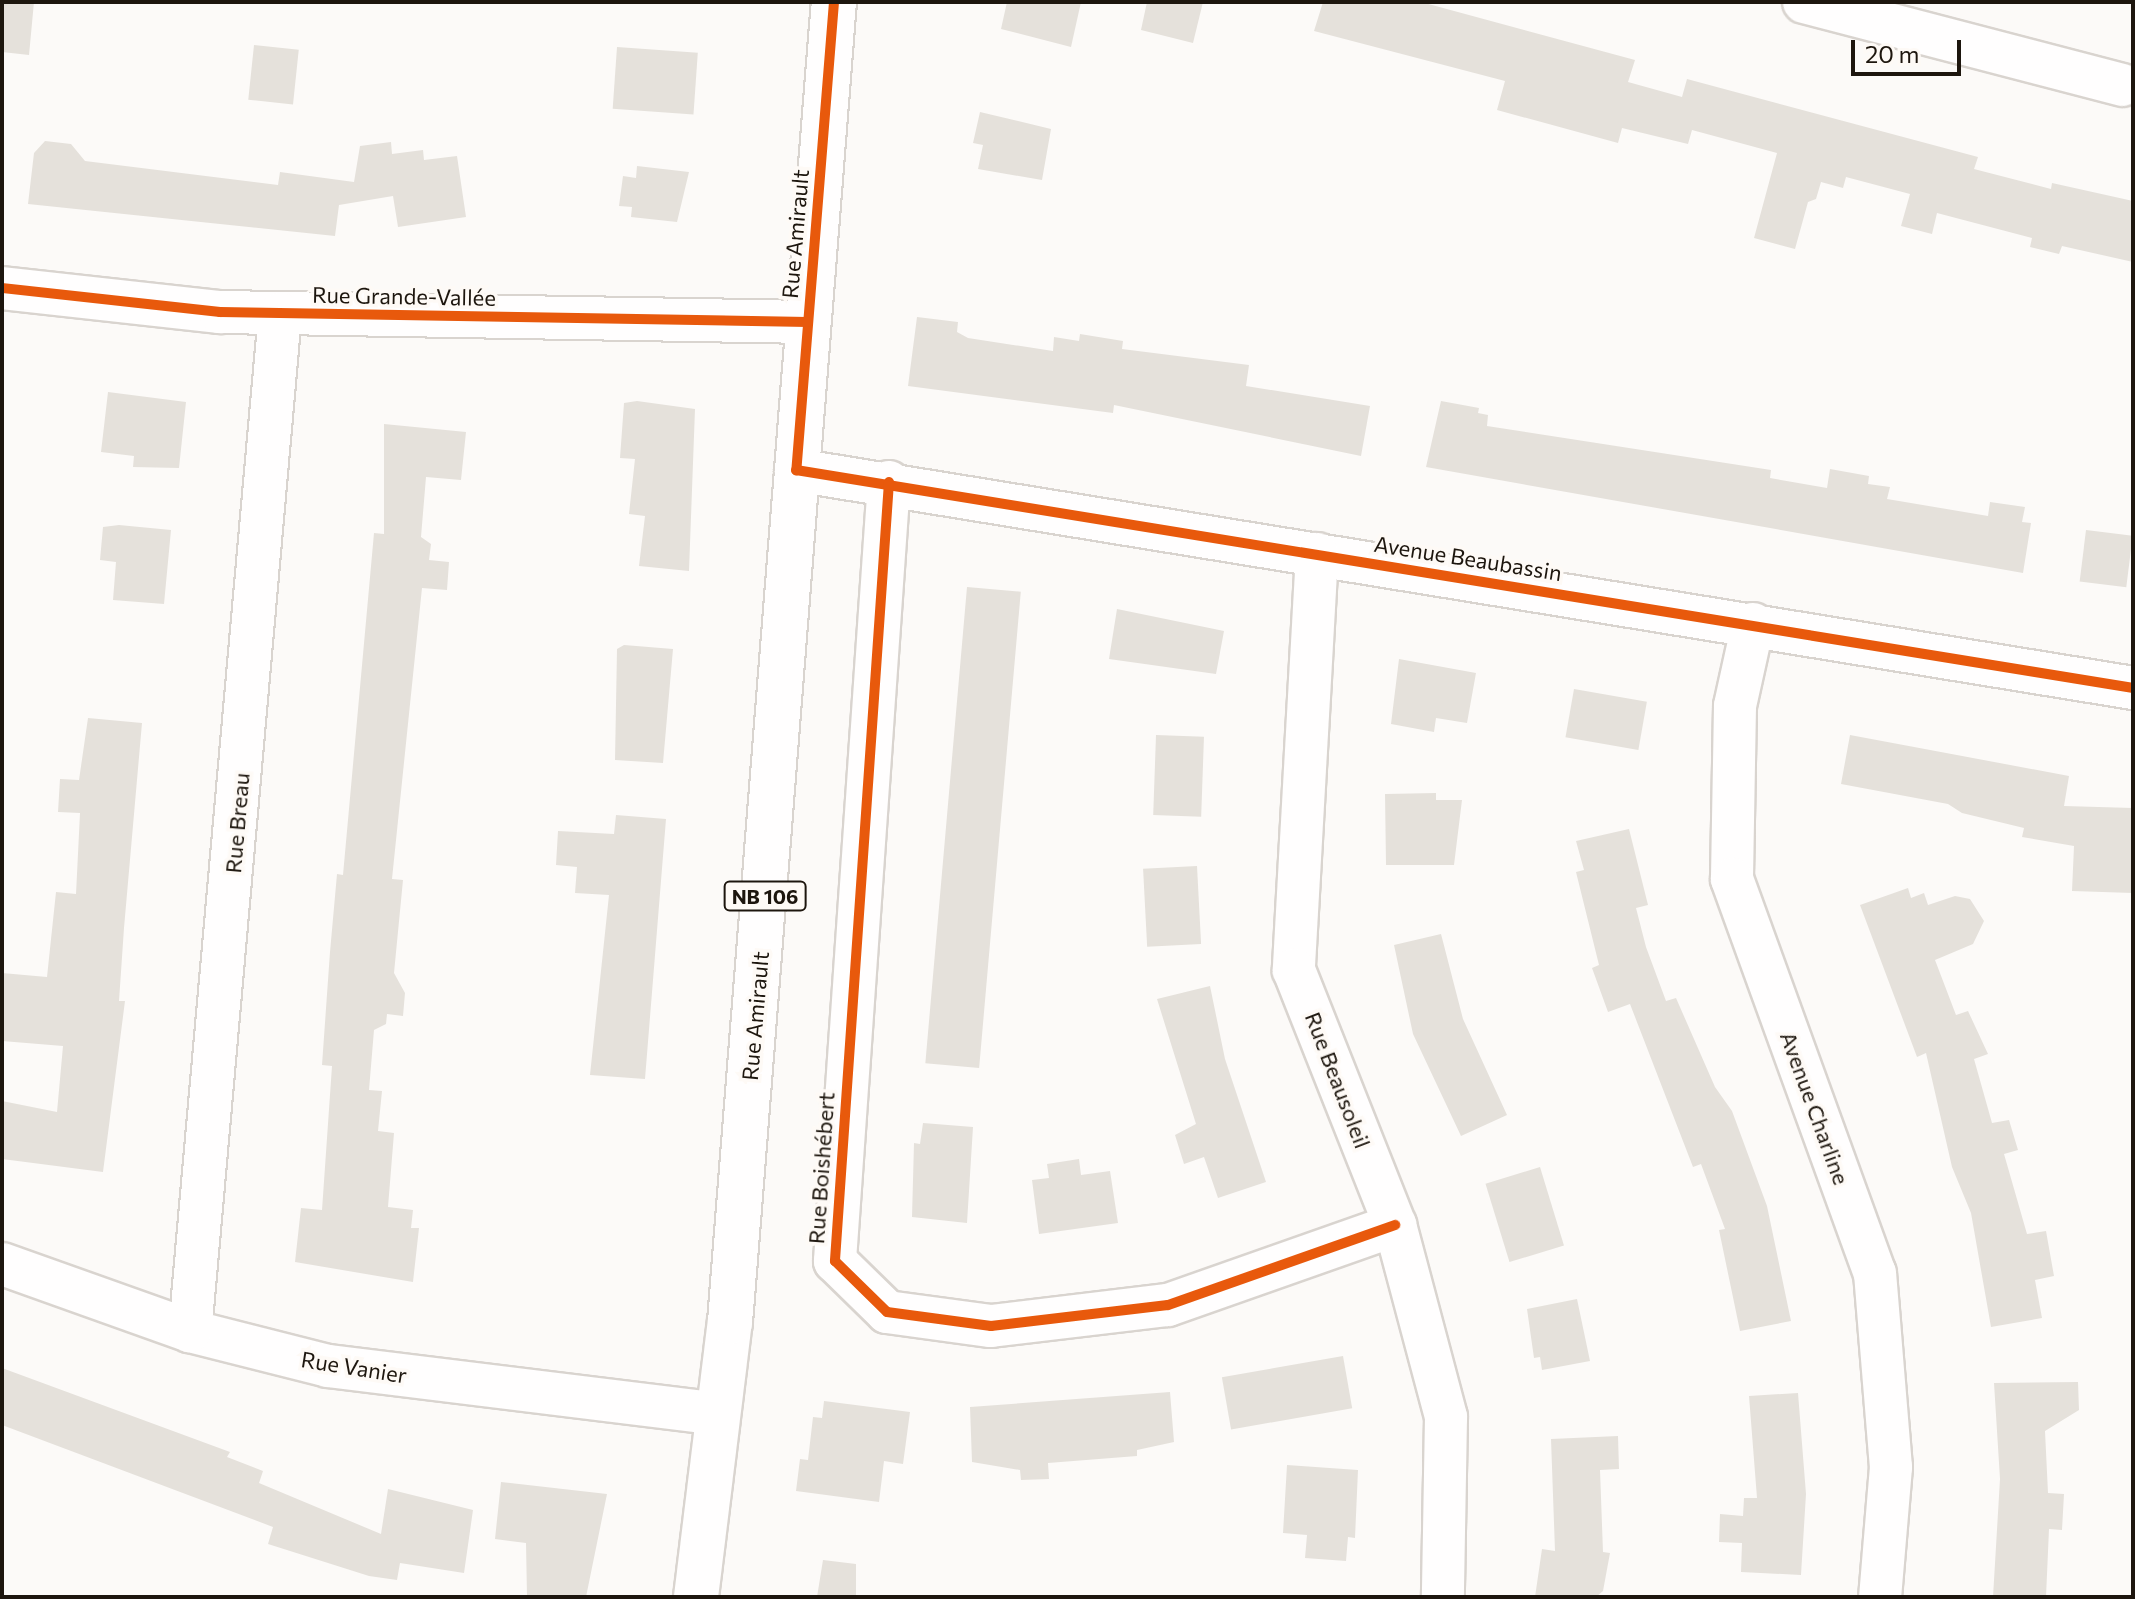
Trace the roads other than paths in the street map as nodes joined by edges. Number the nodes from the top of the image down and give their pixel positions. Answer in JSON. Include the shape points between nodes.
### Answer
{"nodes":[{"id":1,"x":834,"y":2,"type":"edge"},
{"id":2,"x":1804,"y":2,"type":"edge"},
{"id":3,"x":2122,"y":85,"type":"dead end"},
{"id":4,"x":2,"y":288,"type":"edge"},
{"id":5,"x":280,"y":314,"type":"junction"},
{"id":6,"x":808,"y":322,"type":"junction"},
{"id":7,"x":796,"y":470,"type":"junction"},
{"id":8,"x":889,"y":482,"type":"junction"},
{"id":9,"x":1317,"y":554,"type":"junction"},
{"id":10,"x":1753,"y":624,"type":"junction"},
{"id":11,"x":2133,"y":688,"type":"edge"},
{"id":12,"x":1395,"y":1225,"type":"junction"},
{"id":13,"x":2,"y":1264,"type":"edge"},
{"id":14,"x":190,"y":1331,"type":"junction"},
{"id":15,"x":718,"y":1414,"type":"junction"},
{"id":16,"x":696,"y":1597,"type":"edge"},
{"id":17,"x":1443,"y":1597,"type":"edge"},
{"id":18,"x":1880,"y":1597,"type":"edge"}],
"edges":[{"from":1,"to":6,"type":"main road","name":"Rue Amirault","number":"NB 106"},
{"from":2,"to":3,"type":"street"},
{"from":4,"to":5,"type":"street","name":"Rue Grande-Vallée"},
{"from":5,"to":6,"type":"street","name":"Rue Grande-Vallée"},
{"from":5,"to":14,"type":"street","name":"Rue Breau"},
{"from":6,"to":7,"type":"main road","name":"Rue Amirault","number":"NB 106"},
{"from":7,"to":8,"type":"street","name":"Avenue Beaubassin"},
{"from":7,"to":15,"type":"main road","name":"Rue Amirault","number":"NB 106"},
{"from":8,"to":9,"type":"street","name":"Avenue Beaubassin","via":[[1290,555]]},
{"from":8,"to":12,"type":"street","name":"Rue Boishébert","via":[[835,1261],[887,1312],[991,1326],[1168,1305]]},
{"from":9,"to":10,"type":"street","name":"Avenue Beaubassin"},
{"from":9,"to":12,"type":"street","name":"Rue Beausoleil","via":[[1294,970]]},
{"from":10,"to":11,"type":"street","name":"Avenue Beaubassin"},
{"from":10,"to":18,"type":"street","name":"Avenue Charline","via":[[1735,706],[1732,879],[1875,1273],[1891,1467]]},
{"from":12,"to":17,"type":"street","name":"Rue Beausoleil","via":[[1446,1417]]},
{"from":13,"to":14,"type":"street","name":"Rue Vanier"},
{"from":14,"to":15,"type":"street","name":"Rue Vanier","via":[[328,1366]]},
{"from":15,"to":16,"type":"main road","name":"Rue Amirault","number":"NB 106"}]}
